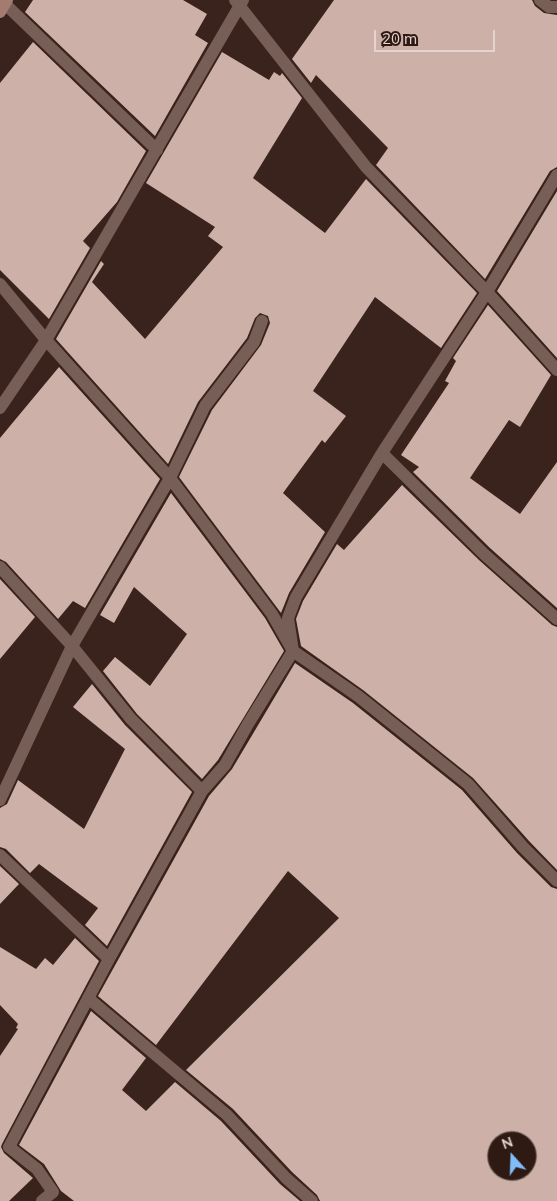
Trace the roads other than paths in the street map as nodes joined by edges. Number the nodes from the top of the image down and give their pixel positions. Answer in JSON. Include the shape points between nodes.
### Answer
{"nodes":[{"id":1,"x":540,"y":0,"type":"edge"},
{"id":2,"x":239,"y":2,"type":"edge"},
{"id":3,"x":4,"y":5,"type":"edge"},
{"id":4,"x":557,"y":7,"type":"edge"},
{"id":5,"x":157,"y":150,"type":"junction"},
{"id":6,"x":557,"y":175,"type":"edge"},
{"id":7,"x":0,"y":284,"type":"edge"},
{"id":8,"x":487,"y":292,"type":"junction"},
{"id":9,"x":262,"y":321,"type":"dead end"},
{"id":10,"x":46,"y":340,"type":"junction"},
{"id":11,"x":557,"y":370,"type":"edge"},
{"id":12,"x":0,"y":408,"type":"edge"},
{"id":13,"x":382,"y":453,"type":"junction"},
{"id":14,"x":170,"y":478,"type":"junction"},
{"id":15,"x":0,"y":567,"type":"edge"},
{"id":16,"x":557,"y":619,"type":"edge"},
{"id":17,"x":72,"y":646,"type":"junction"},
{"id":18,"x":293,"y":651,"type":"junction"},
{"id":19,"x":202,"y":791,"type":"junction"},
{"id":20,"x":0,"y":800,"type":"edge"},
{"id":21,"x":0,"y":856,"type":"edge"},
{"id":22,"x":557,"y":881,"type":"edge"},
{"id":23,"x":109,"y":959,"type":"junction"},
{"id":24,"x":88,"y":998,"type":"junction"},
{"id":25,"x":0,"y":1137,"type":"edge"},
{"id":26,"x":9,"y":1147,"type":"junction"},
{"id":27,"x":42,"y":1201,"type":"edge"},
{"id":28,"x":312,"y":1201,"type":"edge"}],
"edges":[{"from":1,"to":4,"type":"street","via":[[549,7]]},
{"from":2,"to":5,"type":"street"},
{"from":2,"to":8,"type":"street","via":[[366,167]]},
{"from":3,"to":5,"type":"street"},
{"from":5,"to":10,"type":"street"},
{"from":6,"to":8,"type":"street"},
{"from":7,"to":10,"type":"street"},
{"from":8,"to":11,"type":"street"},
{"from":8,"to":13,"type":"street"},
{"from":9,"to":14,"type":"street","via":[[254,342],[205,406]]},
{"from":10,"to":12,"type":"street"},
{"from":10,"to":14,"type":"street"},
{"from":13,"to":16,"type":"street","via":[[484,554]]},
{"from":13,"to":18,"type":"street","via":[[296,597],[288,618]]},
{"from":14,"to":17,"type":"street"},
{"from":14,"to":18,"type":"street","via":[[272,614]]},
{"from":15,"to":17,"type":"street"},
{"from":17,"to":19,"type":"street","via":[[131,719]]},
{"from":17,"to":20,"type":"street"},
{"from":18,"to":19,"type":"street","via":[[225,765]]},
{"from":18,"to":22,"type":"street","via":[[358,696],[468,784]]},
{"from":19,"to":23,"type":"street"},
{"from":21,"to":23,"type":"street"},
{"from":23,"to":24,"type":"street"},
{"from":24,"to":26,"type":"street"},
{"from":24,"to":28,"type":"street","via":[[227,1116]]},
{"from":25,"to":26,"type":"street"},
{"from":26,"to":27,"type":"street","via":[[37,1169],[53,1192]]}]}
